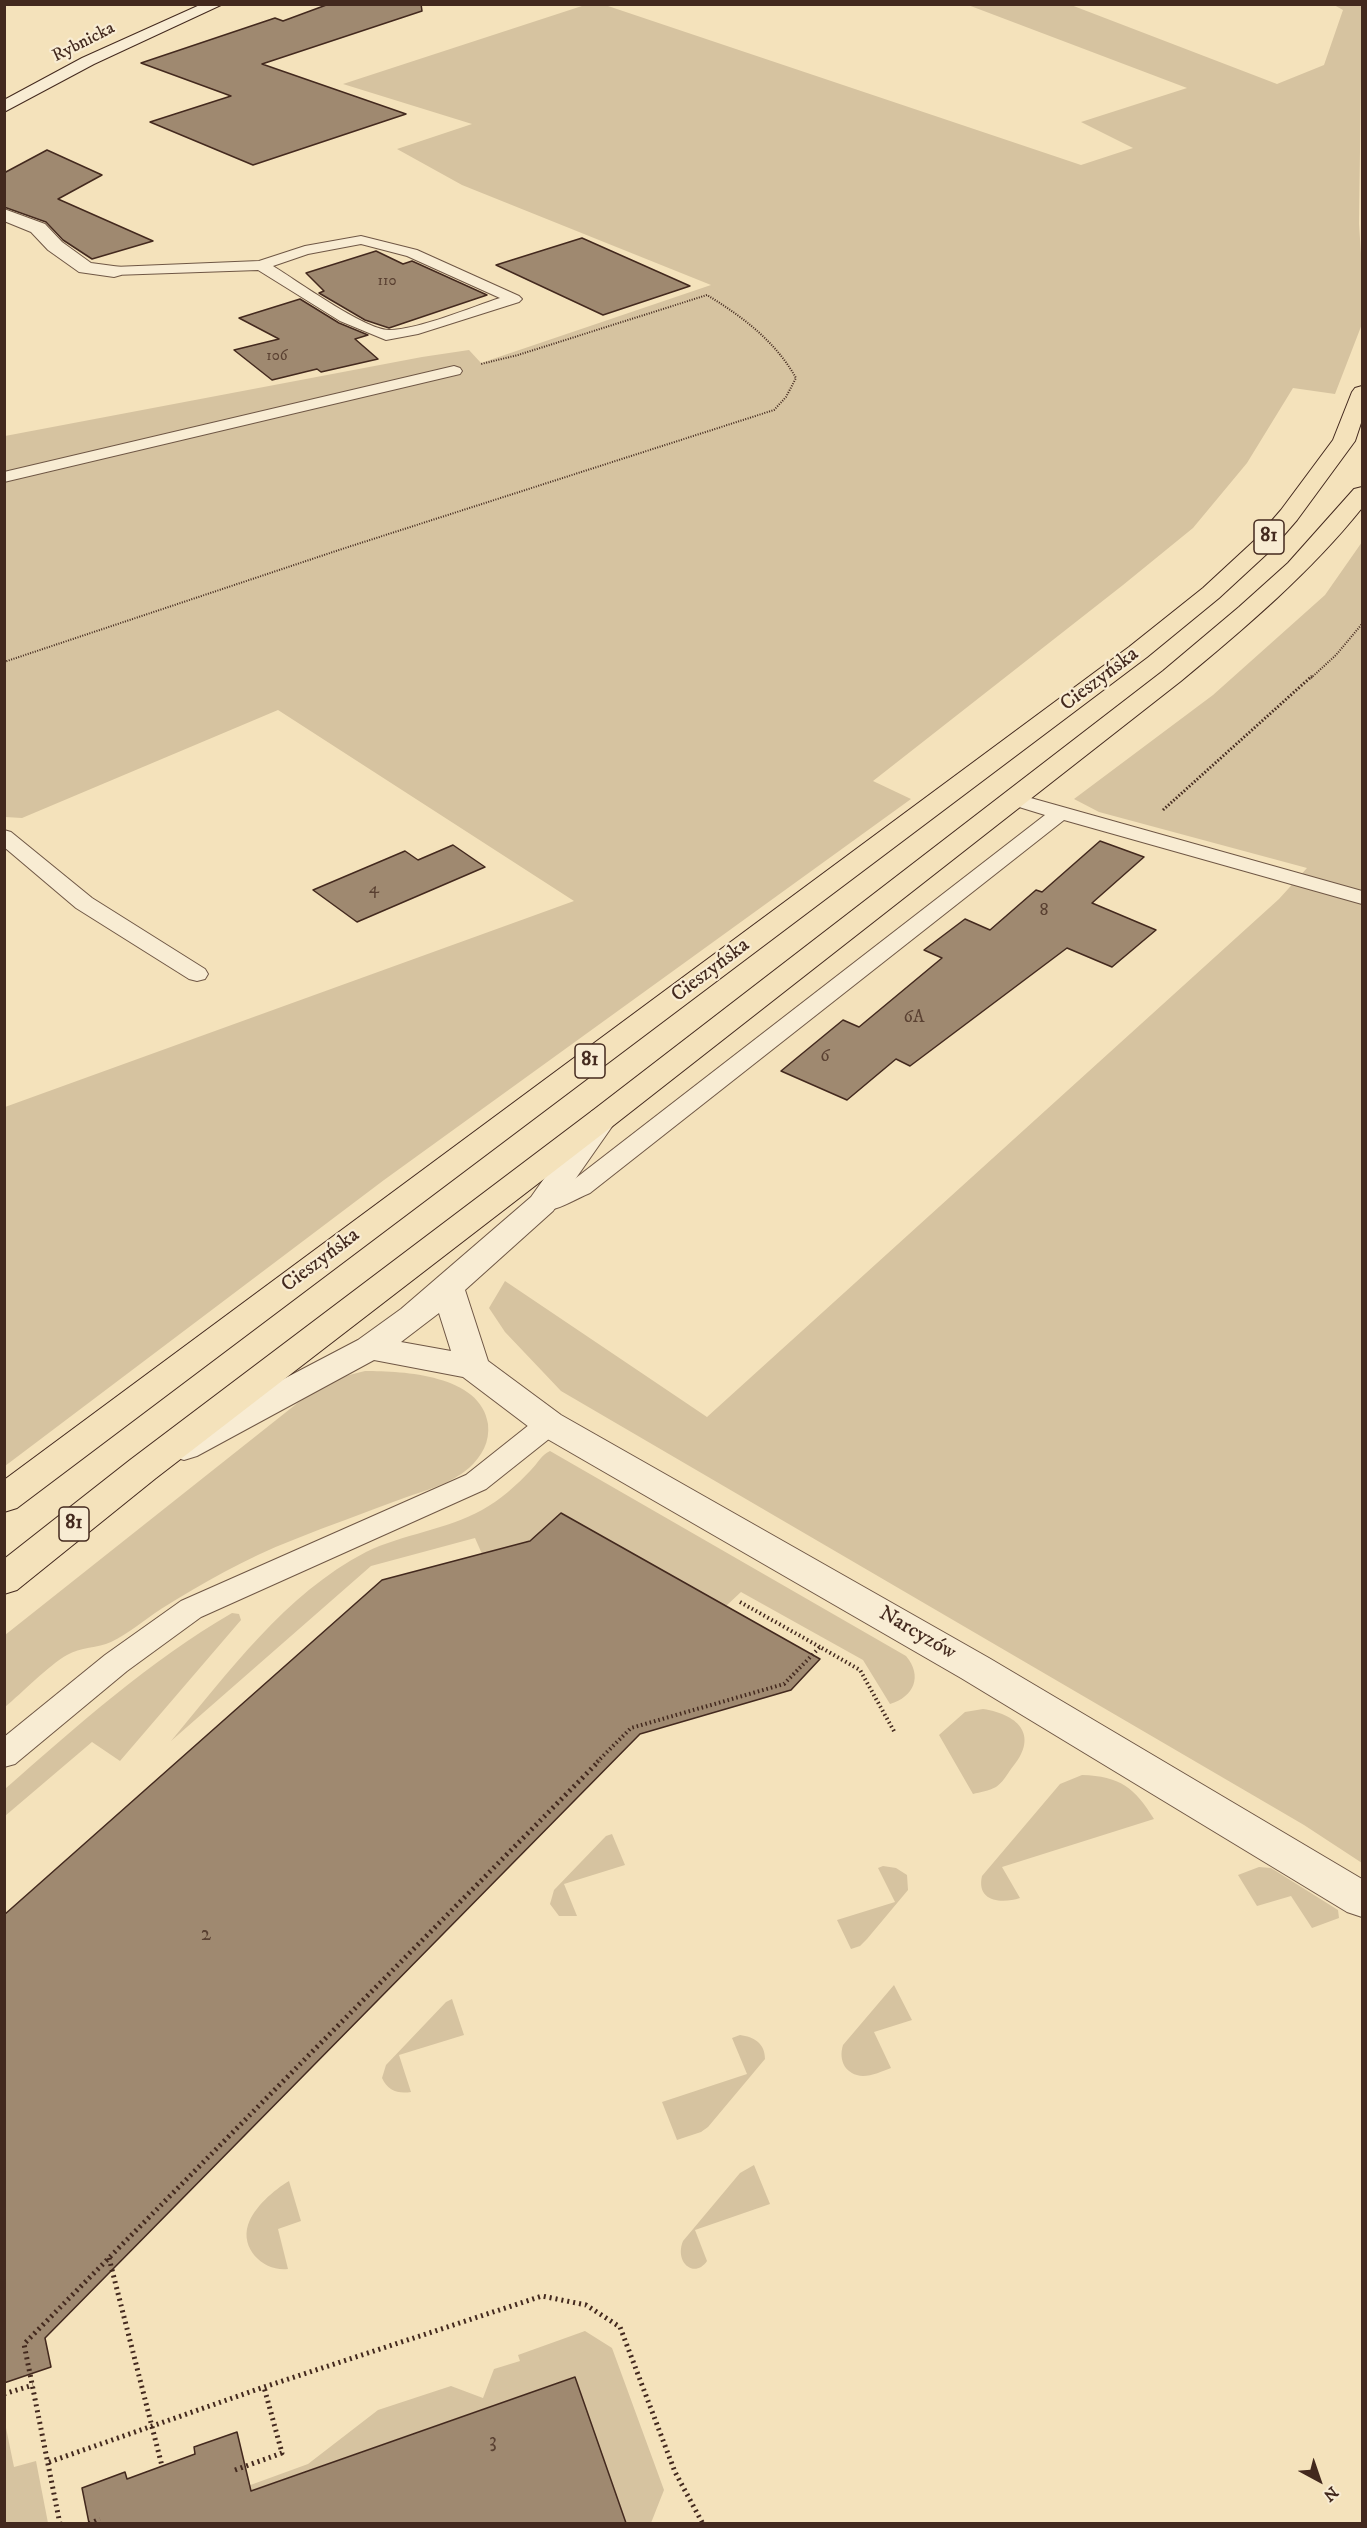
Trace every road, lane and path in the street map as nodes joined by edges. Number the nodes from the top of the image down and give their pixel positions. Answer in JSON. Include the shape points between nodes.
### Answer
{"nodes":[{"id":1,"x":216,"y":4,"type":"edge"},
{"id":2,"x":4,"y":107,"type":"edge"},
{"id":3,"x":4,"y":214,"type":"edge"},
{"id":4,"x":261,"y":265,"type":"junction"},
{"id":5,"x":114,"y":271,"type":"joint"},
{"id":6,"x":454,"y":371,"type":"joint"},
{"id":7,"x":1362,"y":392,"type":"edge"},
{"id":8,"x":4,"y":477,"type":"edge"},
{"id":9,"x":1362,"y":494,"type":"edge"},
{"id":10,"x":1362,"y":624,"type":"edge"},
{"id":11,"x":4,"y":662,"type":"edge"},
{"id":12,"x":1012,"y":799,"type":"junction"},
{"id":13,"x":1059,"y":814,"type":"junction"},
{"id":14,"x":1136,"y":835,"type":"junction"},
{"id":15,"x":4,"y":836,"type":"edge"},
{"id":16,"x":1362,"y":898,"type":"edge"},
{"id":17,"x":196,"y":974,"type":"dead end"},
{"id":18,"x":603,"y":1118,"type":"junction"},
{"id":19,"x":543,"y":1204,"type":"junction"},
{"id":20,"x":447,"y":1287,"type":"junction"},
{"id":21,"x":370,"y":1348,"type":"junction"},
{"id":22,"x":473,"y":1367,"type":"junction"},
{"id":23,"x":549,"y":1424,"type":"junction"},
{"id":24,"x":143,"y":1468,"type":"junction"},
{"id":25,"x":4,"y":1499,"type":"edge"},
{"id":26,"x":4,"y":1580,"type":"edge"},
{"id":27,"x":740,"y":1602,"type":"dead end"},
{"id":28,"x":820,"y":1647,"type":"junction"},
{"id":29,"x":895,"y":1733,"type":"dead end"},
{"id":30,"x":4,"y":1755,"type":"edge"},
{"id":31,"x":1362,"y":1900,"type":"edge"},
{"id":32,"x":109,"y":2258,"type":"junction"},
{"id":33,"x":33,"y":2385,"type":"junction"},
{"id":34,"x":264,"y":2387,"type":"junction"},
{"id":35,"x":4,"y":2394,"type":"edge"},
{"id":36,"x":152,"y":2426,"type":"junction"},
{"id":37,"x":49,"y":2462,"type":"junction"},
{"id":38,"x":162,"y":2466,"type":"dead end"},
{"id":39,"x":235,"y":2470,"type":"dead end"},
{"id":40,"x":100,"y":2519,"type":"dead end"},
{"id":41,"x":60,"y":2523,"type":"edge"},
{"id":42,"x":89,"y":2523,"type":"edge"},
{"id":43,"x":703,"y":2523,"type":"edge"}],
"edges":[{"from":1,"to":2,"type":"street","name":"Rybnicka","via":[[99,56]]},
{"from":3,"to":5,"type":"street","via":[[38,228],[86,268]]},
{"from":4,"to":4,"type":"lane","via":[[305,250],[361,240],[412,253],[514,299],[413,331],[386,335],[345,318]]},
{"from":4,"to":5,"type":"lane"},
{"from":6,"to":8,"type":"lane"},
{"from":6,"to":11,"type":"path","via":[[518,355],[707,295],[764,337],[787,360],[796,378],[774,410]]},
{"from":7,"to":25,"type":"main road","name":"Cieszyńska","number":"81","via":[[1344,441],[1294,508],[1263,545],[1211,594]]},
{"from":9,"to":12,"type":"main road","name":"Cieszyńska","number":"81","via":[[1334,530],[1259,604]]},
{"from":10,"to":14,"type":"path","via":[[1336,655]]},
{"from":12,"to":13,"type":"lane"},
{"from":12,"to":18,"type":"main road","name":"Cieszyńska","number":"81"},
{"from":13,"to":14,"type":"lane"},
{"from":13,"to":19,"type":"lane","via":[[581,1187]]},
{"from":14,"to":16,"type":"lane"},
{"from":15,"to":17,"type":"lane","via":[[84,903]]},
{"from":18,"to":19,"type":"street"},
{"from":18,"to":24,"type":"main road","name":"Cieszyńska","number":"81"},
{"from":19,"to":20,"type":"street"},
{"from":20,"to":21,"type":"street"},
{"from":20,"to":22,"type":"street"},
{"from":21,"to":22,"type":"street","name":"Narcyzów"},
{"from":21,"to":24,"type":"street"},
{"from":22,"to":23,"type":"street","name":"Narcyzów"},
{"from":23,"to":30,"type":"lane","via":[[476,1482],[191,1609],[116,1663]]},
{"from":23,"to":31,"type":"street","name":"Narcyzów","via":[[975,1668]]},
{"from":24,"to":26,"type":"main road","name":"Cieszyńska","number":"81"},
{"from":27,"to":28,"type":"path"},
{"from":28,"to":29,"type":"path","via":[[860,1670]]},
{"from":28,"to":32,"type":"path","via":[[784,1684],[631,1728]]},
{"from":32,"to":33,"type":"path","via":[[24,2344]]},
{"from":32,"to":36,"type":"path"},
{"from":33,"to":35,"type":"path"},
{"from":33,"to":37,"type":"path"},
{"from":34,"to":36,"type":"path"},
{"from":34,"to":39,"type":"path","via":[[282,2453]]},
{"from":34,"to":43,"type":"path","via":[[542,2296],[586,2305],[620,2327],[675,2472]]},
{"from":36,"to":37,"type":"path"},
{"from":36,"to":38,"type":"path"},
{"from":37,"to":41,"type":"path"},
{"from":40,"to":42,"type":"path"}]}
